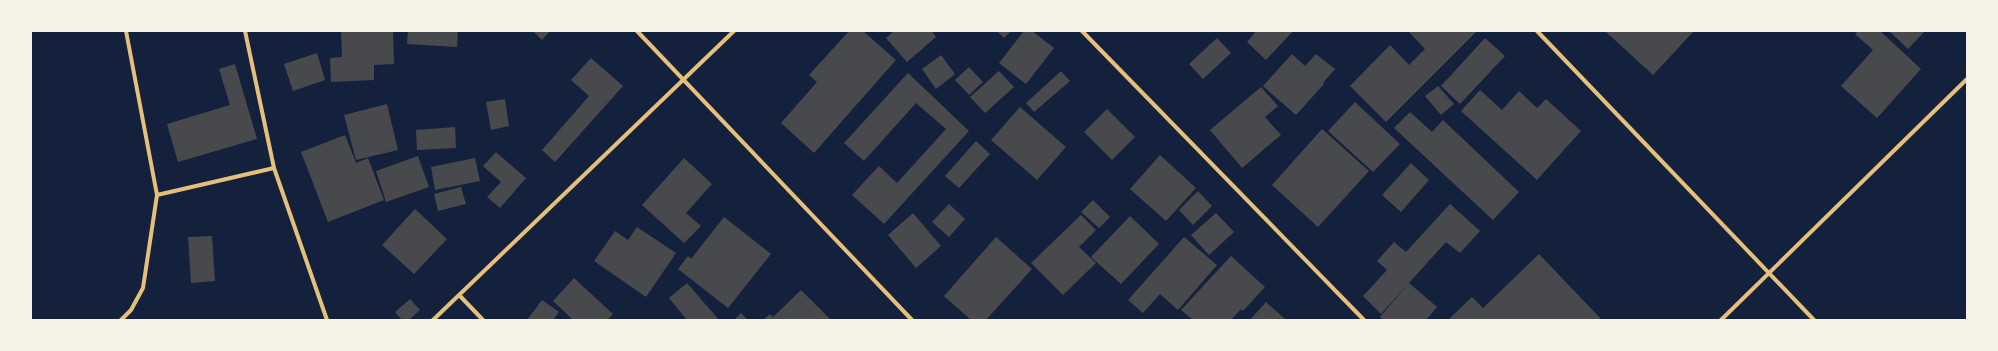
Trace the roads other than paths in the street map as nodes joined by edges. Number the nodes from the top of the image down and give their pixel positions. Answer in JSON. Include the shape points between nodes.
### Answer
{"nodes":[{"id":1,"x":126,"y":31,"type":"edge"},
{"id":2,"x":245,"y":31,"type":"edge"},
{"id":3,"x":637,"y":31,"type":"edge"},
{"id":4,"x":734,"y":31,"type":"edge"},
{"id":5,"x":1082,"y":31,"type":"edge"},
{"id":6,"x":1537,"y":31,"type":"edge"},
{"id":7,"x":683,"y":79,"type":"junction"},
{"id":8,"x":1967,"y":79,"type":"edge"},
{"id":9,"x":274,"y":168,"type":"junction"},
{"id":10,"x":156,"y":195,"type":"junction"},
{"id":11,"x":1770,"y":273,"type":"junction"},
{"id":12,"x":460,"y":296,"type":"junction"},
{"id":13,"x":121,"y":320,"type":"edge"},
{"id":14,"x":327,"y":320,"type":"edge"},
{"id":15,"x":434,"y":320,"type":"edge"},
{"id":16,"x":483,"y":320,"type":"edge"},
{"id":17,"x":912,"y":320,"type":"edge"},
{"id":18,"x":1364,"y":320,"type":"edge"},
{"id":19,"x":1721,"y":320,"type":"edge"},
{"id":20,"x":1814,"y":320,"type":"edge"}],
"edges":[{"from":1,"to":10,"type":"street"},
{"from":2,"to":9,"type":"street"},
{"from":3,"to":7,"type":"street"},
{"from":4,"to":7,"type":"street"},
{"from":5,"to":18,"type":"street"},
{"from":6,"to":11,"type":"street"},
{"from":7,"to":12,"type":"street"},
{"from":7,"to":17,"type":"street"},
{"from":8,"to":11,"type":"street"},
{"from":9,"to":10,"type":"street"},
{"from":9,"to":14,"type":"street"},
{"from":10,"to":13,"type":"street","via":[[143,288]]},
{"from":11,"to":19,"type":"street"},
{"from":11,"to":20,"type":"street"},
{"from":12,"to":15,"type":"street"},
{"from":12,"to":16,"type":"street"}]}
